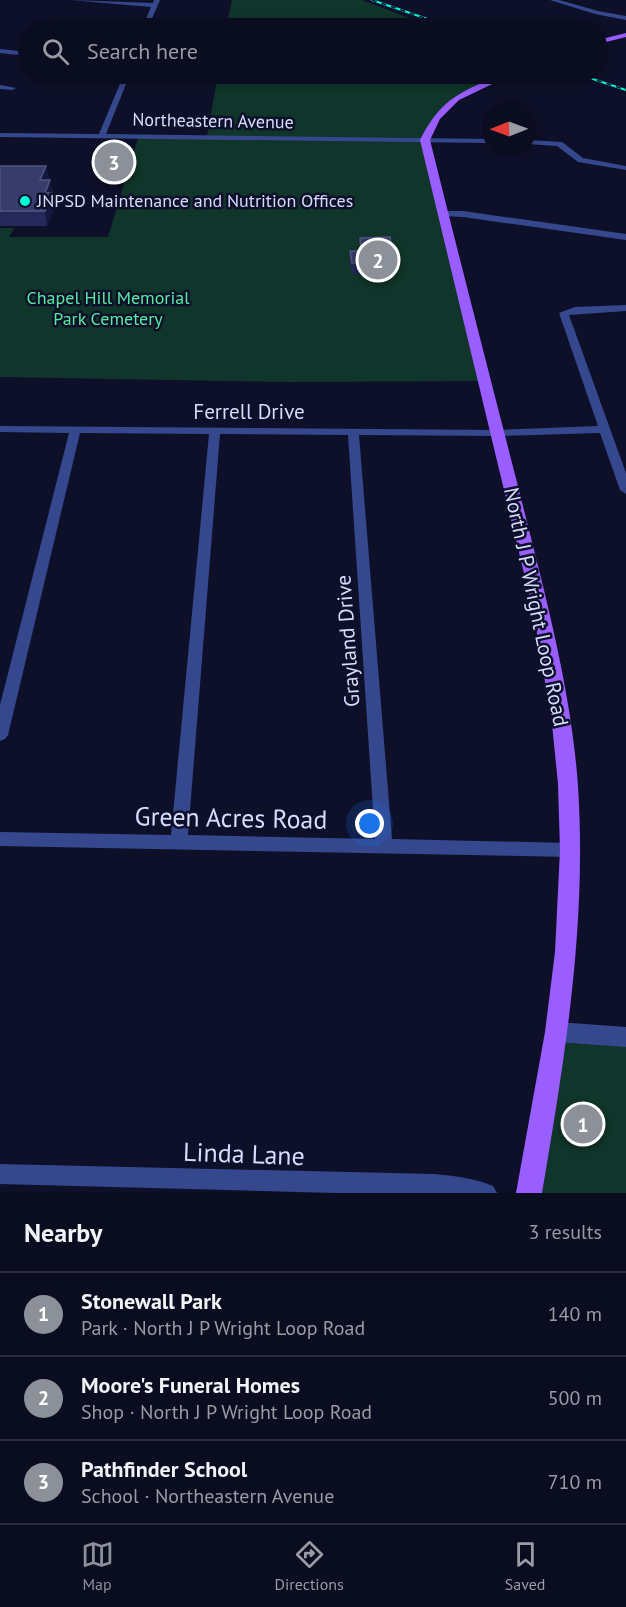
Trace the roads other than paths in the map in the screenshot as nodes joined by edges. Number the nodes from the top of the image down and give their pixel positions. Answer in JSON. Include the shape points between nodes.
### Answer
{"nodes":[{"id":1,"x":73,"y":0,"type":"edge"},
{"id":2,"x":553,"y":0,"type":"edge"},
{"id":3,"x":156,"y":2,"type":"edge"},
{"id":4,"x":149,"y":18,"type":"edge"},
{"id":5,"x":626,"y":18,"type":"edge"},
{"id":6,"x":626,"y":35,"type":"edge"},
{"id":7,"x":608,"y":39,"type":"edge"},
{"id":8,"x":0,"y":51,"type":"edge"},
{"id":9,"x":18,"y":53,"type":"edge"},
{"id":10,"x":123,"y":84,"type":"edge"},
{"id":11,"x":487,"y":84,"type":"edge"},
{"id":12,"x":0,"y":87,"type":"edge"},
{"id":13,"x":12,"y":88,"type":"dead end"},
{"id":14,"x":0,"y":135,"type":"edge"},
{"id":15,"x":102,"y":135,"type":"junction"},
{"id":16,"x":426,"y":140,"type":"junction"},
{"id":17,"x":482,"y":141,"type":"edge"},
{"id":18,"x":536,"y":143,"type":"edge"},
{"id":19,"x":626,"y":168,"type":"edge"},
{"id":20,"x":445,"y":214,"type":"junction"},
{"id":21,"x":626,"y":237,"type":"edge"},
{"id":22,"x":626,"y":308,"type":"edge"},
{"id":23,"x":0,"y":429,"type":"edge"},
{"id":24,"x":604,"y":429,"type":"junction"},
{"id":25,"x":75,"y":430,"type":"junction"},
{"id":26,"x":215,"y":431,"type":"junction"},
{"id":27,"x":353,"y":432,"type":"junction"},
{"id":28,"x":498,"y":433,"type":"junction"},
{"id":29,"x":620,"y":454,"type":"edge"},
{"id":30,"x":626,"y":490,"type":"edge"},
{"id":31,"x":0,"y":735,"type":"edge"},
{"id":32,"x":0,"y":839,"type":"edge"},
{"id":33,"x":179,"y":842,"type":"junction"},
{"id":34,"x":384,"y":846,"type":"junction"},
{"id":35,"x":570,"y":850,"type":"junction"},
{"id":36,"x":557,"y":1032,"type":"junction"},
{"id":37,"x":626,"y":1037,"type":"edge"},
{"id":38,"x":0,"y":1174,"type":"edge"},
{"id":39,"x":486,"y":1193,"type":"edge"},
{"id":40,"x":529,"y":1193,"type":"edge"}],
"edges":[{"from":1,"to":3,"type":"street"},
{"from":2,"to":5,"type":"street"},
{"from":3,"to":4,"type":"street"},
{"from":6,"to":7,"type":"main road"},
{"from":8,"to":9,"type":"street"},
{"from":10,"to":15,"type":"street"},
{"from":11,"to":16,"type":"main road","via":[[456,98],[436,118]]},
{"from":12,"to":13,"type":"street"},
{"from":14,"to":15,"type":"street","name":"Northeastern Avenue"},
{"from":15,"to":16,"type":"street","name":"Northeastern Avenue"},
{"from":16,"to":17,"type":"street","name":"Northeastern Avenue"},
{"from":16,"to":20,"type":"main road","name":"North J P Wright Loop Road"},
{"from":18,"to":19,"type":"street","via":[[559,144],[581,160]]},
{"from":20,"to":21,"type":"street"},
{"from":20,"to":28,"type":"main road","name":"North J P Wright Loop Road"},
{"from":22,"to":24,"type":"street","via":[[564,312]]},
{"from":23,"to":25,"type":"street","name":"Ferrell Drive"},
{"from":24,"to":28,"type":"street","name":"Ferrell Drive"},
{"from":24,"to":29,"type":"street"},
{"from":25,"to":26,"type":"street","name":"Ferrell Drive"},
{"from":25,"to":31,"type":"street"},
{"from":26,"to":27,"type":"street","name":"Ferrell Drive"},
{"from":26,"to":33,"type":"street"},
{"from":27,"to":28,"type":"street","name":"Ferrell Drive"},
{"from":27,"to":34,"type":"street","name":"Grayland Drive"},
{"from":28,"to":35,"type":"main road","name":"North J P Wright Loop Road","via":[[550,656],[568,784]]},
{"from":29,"to":30,"type":"street"},
{"from":32,"to":33,"type":"street","name":"Green Acres Road"},
{"from":33,"to":34,"type":"street","name":"Green Acres Road"},
{"from":34,"to":35,"type":"street","name":"Green Acres Road"},
{"from":35,"to":36,"type":"main road","name":"North J P Wright Loop Road","via":[[566,952]]},
{"from":36,"to":37,"type":"street"},
{"from":36,"to":40,"type":"main road","name":"North J P Wright Loop Road"},
{"from":38,"to":39,"type":"street","name":"Linda Lane","via":[[434,1185]]}]}
